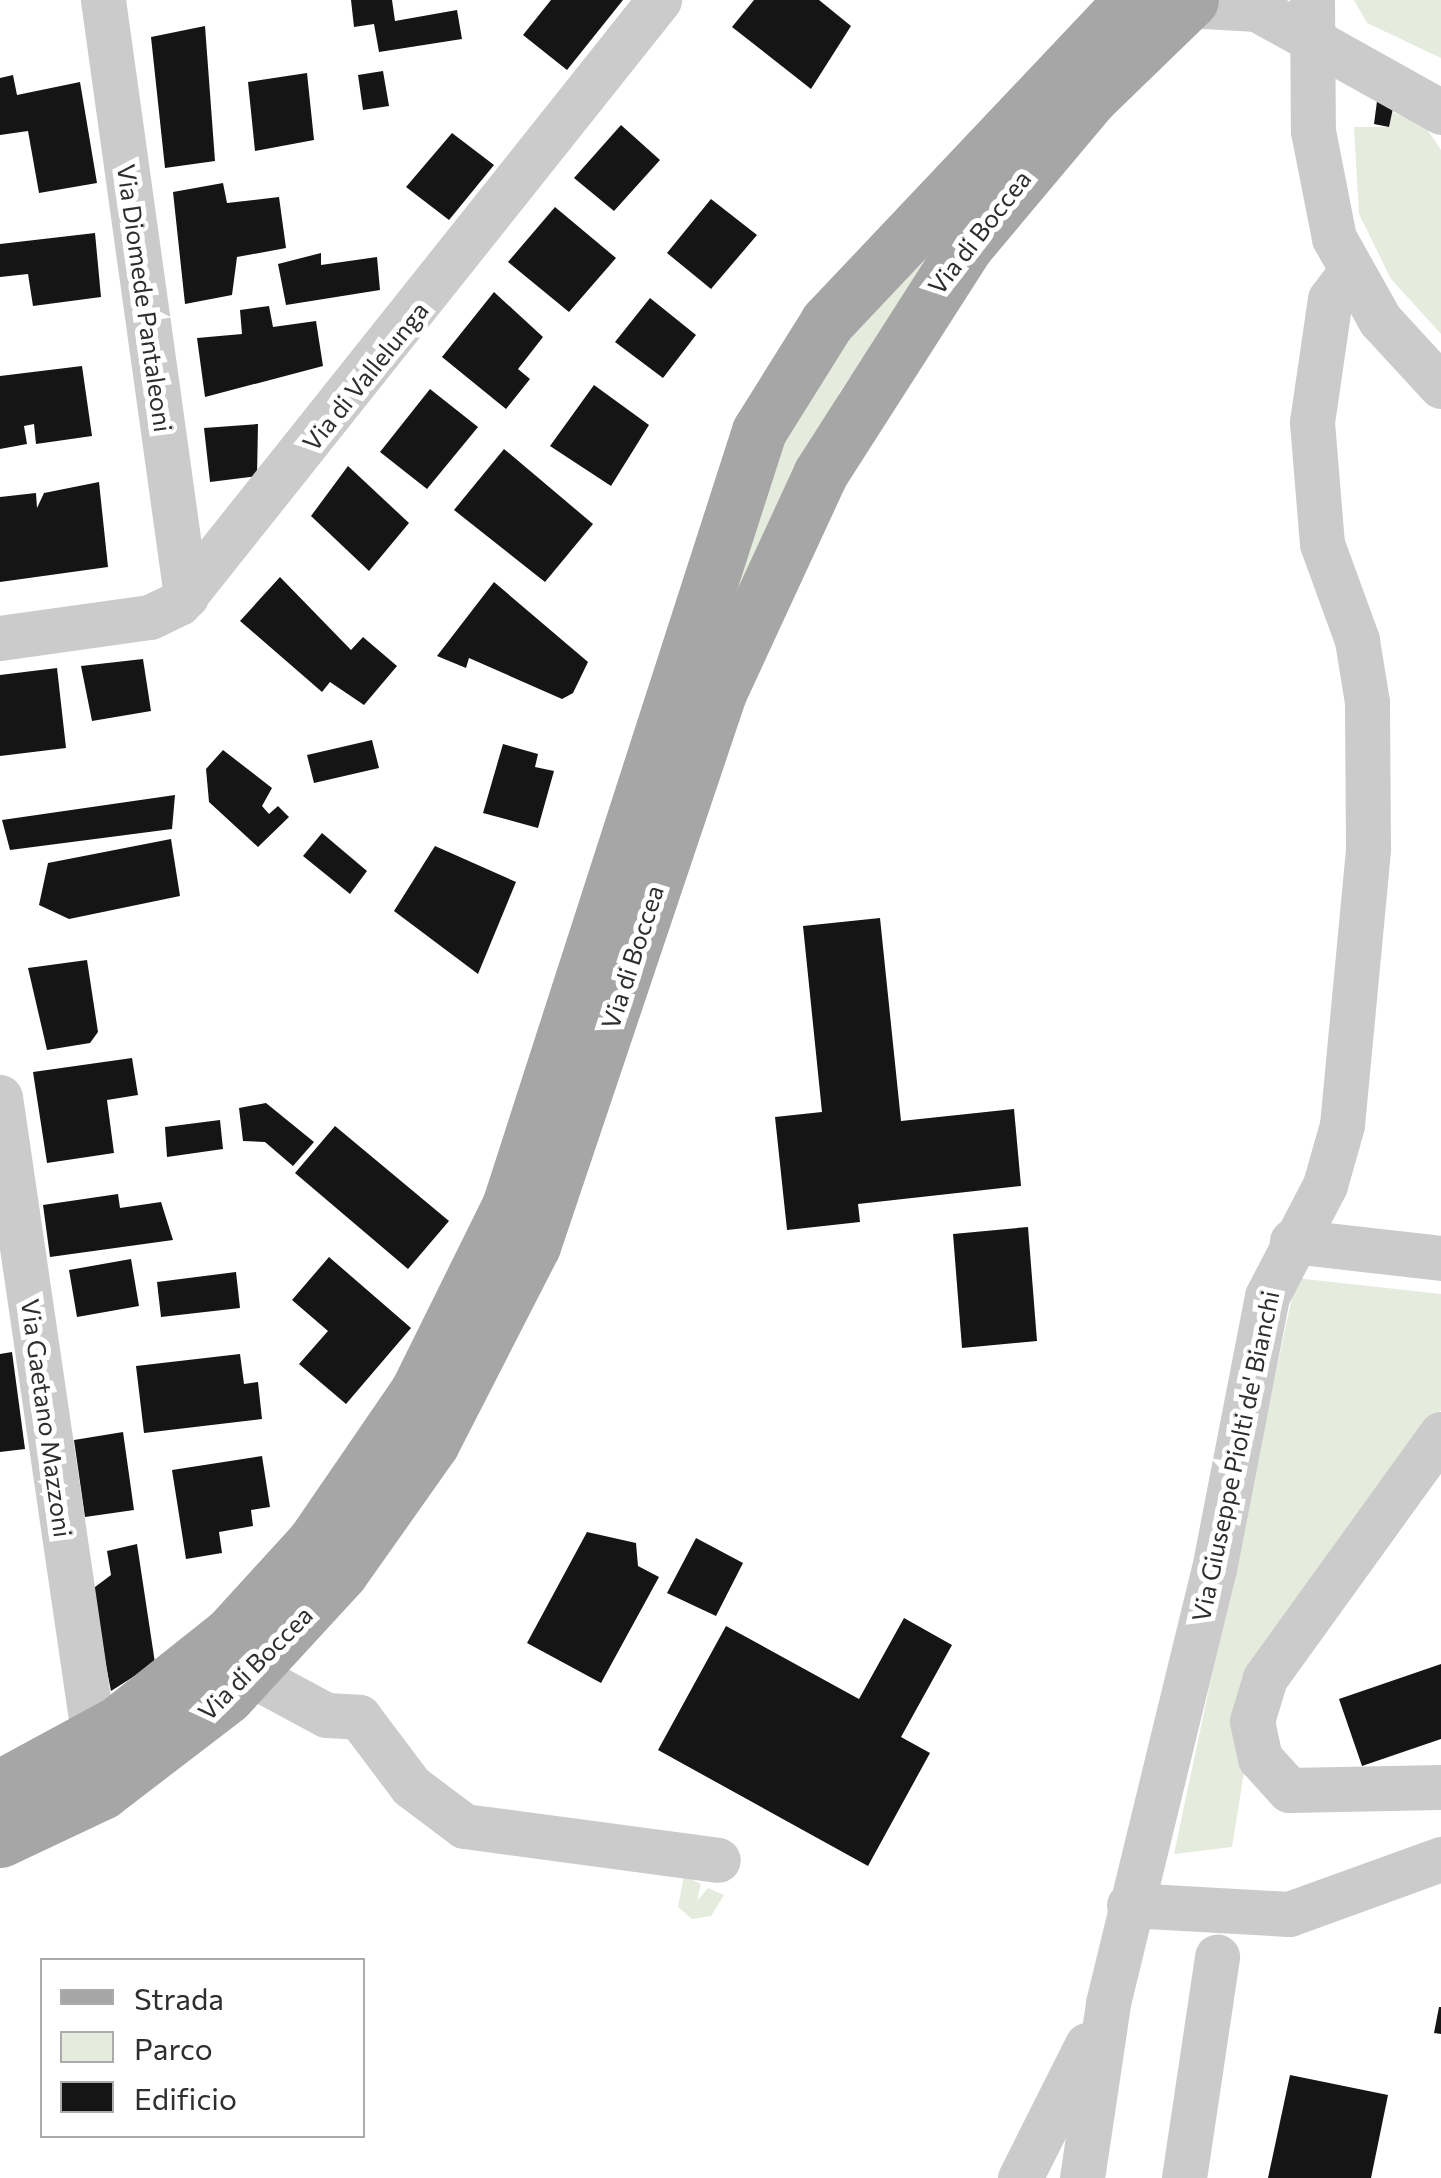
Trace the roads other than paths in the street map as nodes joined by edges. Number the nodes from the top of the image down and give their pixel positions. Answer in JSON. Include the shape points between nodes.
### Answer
{"nodes":[{"id":1,"x":103,"y":0,"type":"edge"},
{"id":2,"x":658,"y":0,"type":"edge"},
{"id":3,"x":1132,"y":0,"type":"edge"},
{"id":4,"x":1188,"y":2,"type":"edge"},
{"id":5,"x":1312,"y":21,"type":"edge"},
{"id":6,"x":1441,"y":112,"type":"edge"},
{"id":7,"x":1349,"y":274,"type":"junction"},
{"id":8,"x":1441,"y":386,"type":"edge"},
{"id":9,"x":186,"y":596,"type":"junction"},
{"id":10,"x":0,"y":638,"type":"edge"},
{"id":11,"x":0,"y":1097,"type":"edge"},
{"id":12,"x":1292,"y":1241,"type":"junction"},
{"id":13,"x":1441,"y":1258,"type":"edge"},
{"id":14,"x":1441,"y":1434,"type":"edge"},
{"id":15,"x":250,"y":1674,"type":"junction"},
{"id":16,"x":94,"y":1739,"type":"junction"},
{"id":17,"x":0,"y":1787,"type":"edge"},
{"id":18,"x":1441,"y":1787,"type":"edge"},
{"id":19,"x":102,"y":1792,"type":"junction"},
{"id":20,"x":0,"y":1840,"type":"edge"},
{"id":21,"x":1441,"y":1859,"type":"edge"},
{"id":22,"x":718,"y":1860,"type":"dead end"},
{"id":23,"x":0,"y":1876,"type":"edge"},
{"id":24,"x":1129,"y":1905,"type":"junction"},
{"id":25,"x":1217,"y":1956,"type":"dead end"},
{"id":26,"x":1108,"y":2003,"type":"junction"},
{"id":27,"x":1020,"y":2178,"type":"edge"},
{"id":28,"x":1082,"y":2178,"type":"edge"},
{"id":29,"x":1184,"y":2178,"type":"edge"}],
"edges":[{"from":1,"to":9,"type":"street","name":"Via Diomede Pantaleoni"},
{"from":2,"to":9,"type":"street","name":"Via di Vallelunga"},
{"from":3,"to":16,"type":"main road","name":"Via di Boccea","via":[[927,208],[796,363],[734,493],[529,1146],[468,1298],[314,1542],[204,1657]]},
{"from":4,"to":5,"type":"street"},
{"from":4,"to":15,"type":"main road","name":"Via di Boccea","via":[[1091,98],[976,233],[828,460],[719,694],[575,1135],[503,1312],[391,1504]]},
{"from":5,"to":6,"type":"street"},
{"from":5,"to":7,"type":"street","via":[[1318,173]]},
{"from":7,"to":8,"type":"street"},
{"from":7,"to":12,"type":"street","name":"Via Giuseppe Piolti de' Bianchi","via":[[1330,299],[1312,422],[1322,544],[1366,682],[1368,848],[1342,1125],[1324,1185]]},
{"from":9,"to":10,"type":"street","name":"Via di Vallelunga","via":[[150,617]]},
{"from":11,"to":16,"type":"street","name":"Via Gaetano Mazzoni"},
{"from":12,"to":13,"type":"street"},
{"from":12,"to":24,"type":"street","name":"Via Giuseppe Piolti de' Bianchi","via":[[1267,1296],[1214,1569]]},
{"from":14,"to":18,"type":"street","via":[[1265,1678],[1252,1721],[1260,1758],[1289,1790]]},
{"from":15,"to":19,"type":"main road","name":"Via di Boccea"},
{"from":15,"to":22,"type":"street","via":[[326,1715],[360,1717],[411,1786],[464,1826]]},
{"from":16,"to":17,"type":"main road","name":"Via di Boccea"},
{"from":19,"to":20,"type":"main road","name":"Via di Boccea"},
{"from":19,"to":23,"type":"main road"},
{"from":21,"to":24,"type":"street","via":[[1289,1914]]},
{"from":24,"to":26,"type":"street","name":"Via Giuseppe Piolti de' Bianchi"},
{"from":25,"to":29,"type":"street"},
{"from":26,"to":27,"type":"street"},
{"from":26,"to":28,"type":"street","name":"Via Giuseppe Piolti de' Bianchi"}]}
